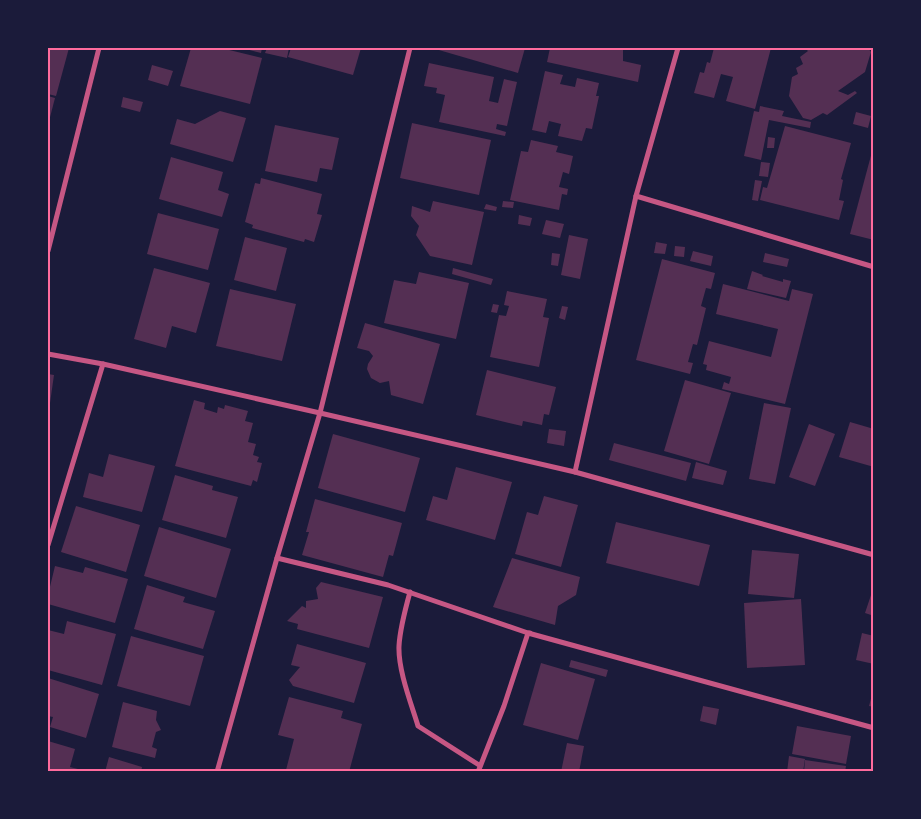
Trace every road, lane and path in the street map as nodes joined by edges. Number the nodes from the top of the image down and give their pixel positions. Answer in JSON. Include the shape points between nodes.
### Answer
{"nodes":[{"id":1,"x":99,"y":48,"type":"edge"},
{"id":2,"x":410,"y":48,"type":"edge"},
{"id":3,"x":678,"y":48,"type":"edge"},
{"id":4,"x":636,"y":196,"type":"junction"},
{"id":5,"x":48,"y":251,"type":"edge"},
{"id":6,"x":874,"y":267,"type":"edge"},
{"id":7,"x":48,"y":354,"type":"edge"},
{"id":8,"x":103,"y":364,"type":"junction"},
{"id":9,"x":320,"y":412,"type":"junction"},
{"id":10,"x":575,"y":472,"type":"junction"},
{"id":11,"x":48,"y":545,"type":"edge"},
{"id":12,"x":874,"y":555,"type":"edge"},
{"id":13,"x":277,"y":558,"type":"junction"},
{"id":14,"x":410,"y":592,"type":"junction"},
{"id":15,"x":528,"y":633,"type":"junction"},
{"id":16,"x":874,"y":730,"type":"edge"},
{"id":17,"x":479,"y":764,"type":"junction"},
{"id":18,"x":217,"y":772,"type":"edge"},
{"id":19,"x":478,"y":772,"type":"edge"}],
"edges":[{"from":1,"to":5,"type":"street"},
{"from":2,"to":9,"type":"street"},
{"from":3,"to":4,"type":"street"},
{"from":4,"to":6,"type":"street"},
{"from":4,"to":10,"type":"street"},
{"from":7,"to":8,"type":"street"},
{"from":8,"to":9,"type":"street"},
{"from":8,"to":11,"type":"street"},
{"from":9,"to":10,"type":"street"},
{"from":9,"to":13,"type":"street"},
{"from":10,"to":12,"type":"street"},
{"from":13,"to":14,"type":"street"},
{"from":13,"to":18,"type":"street"},
{"from":14,"to":15,"type":"street"},
{"from":14,"to":17,"type":"street","via":[[399,648],[418,726]]},
{"from":15,"to":16,"type":"street","via":[[721,690]]},
{"from":15,"to":17,"type":"street","via":[[504,706]]},
{"from":17,"to":19,"type":"street"}]}
